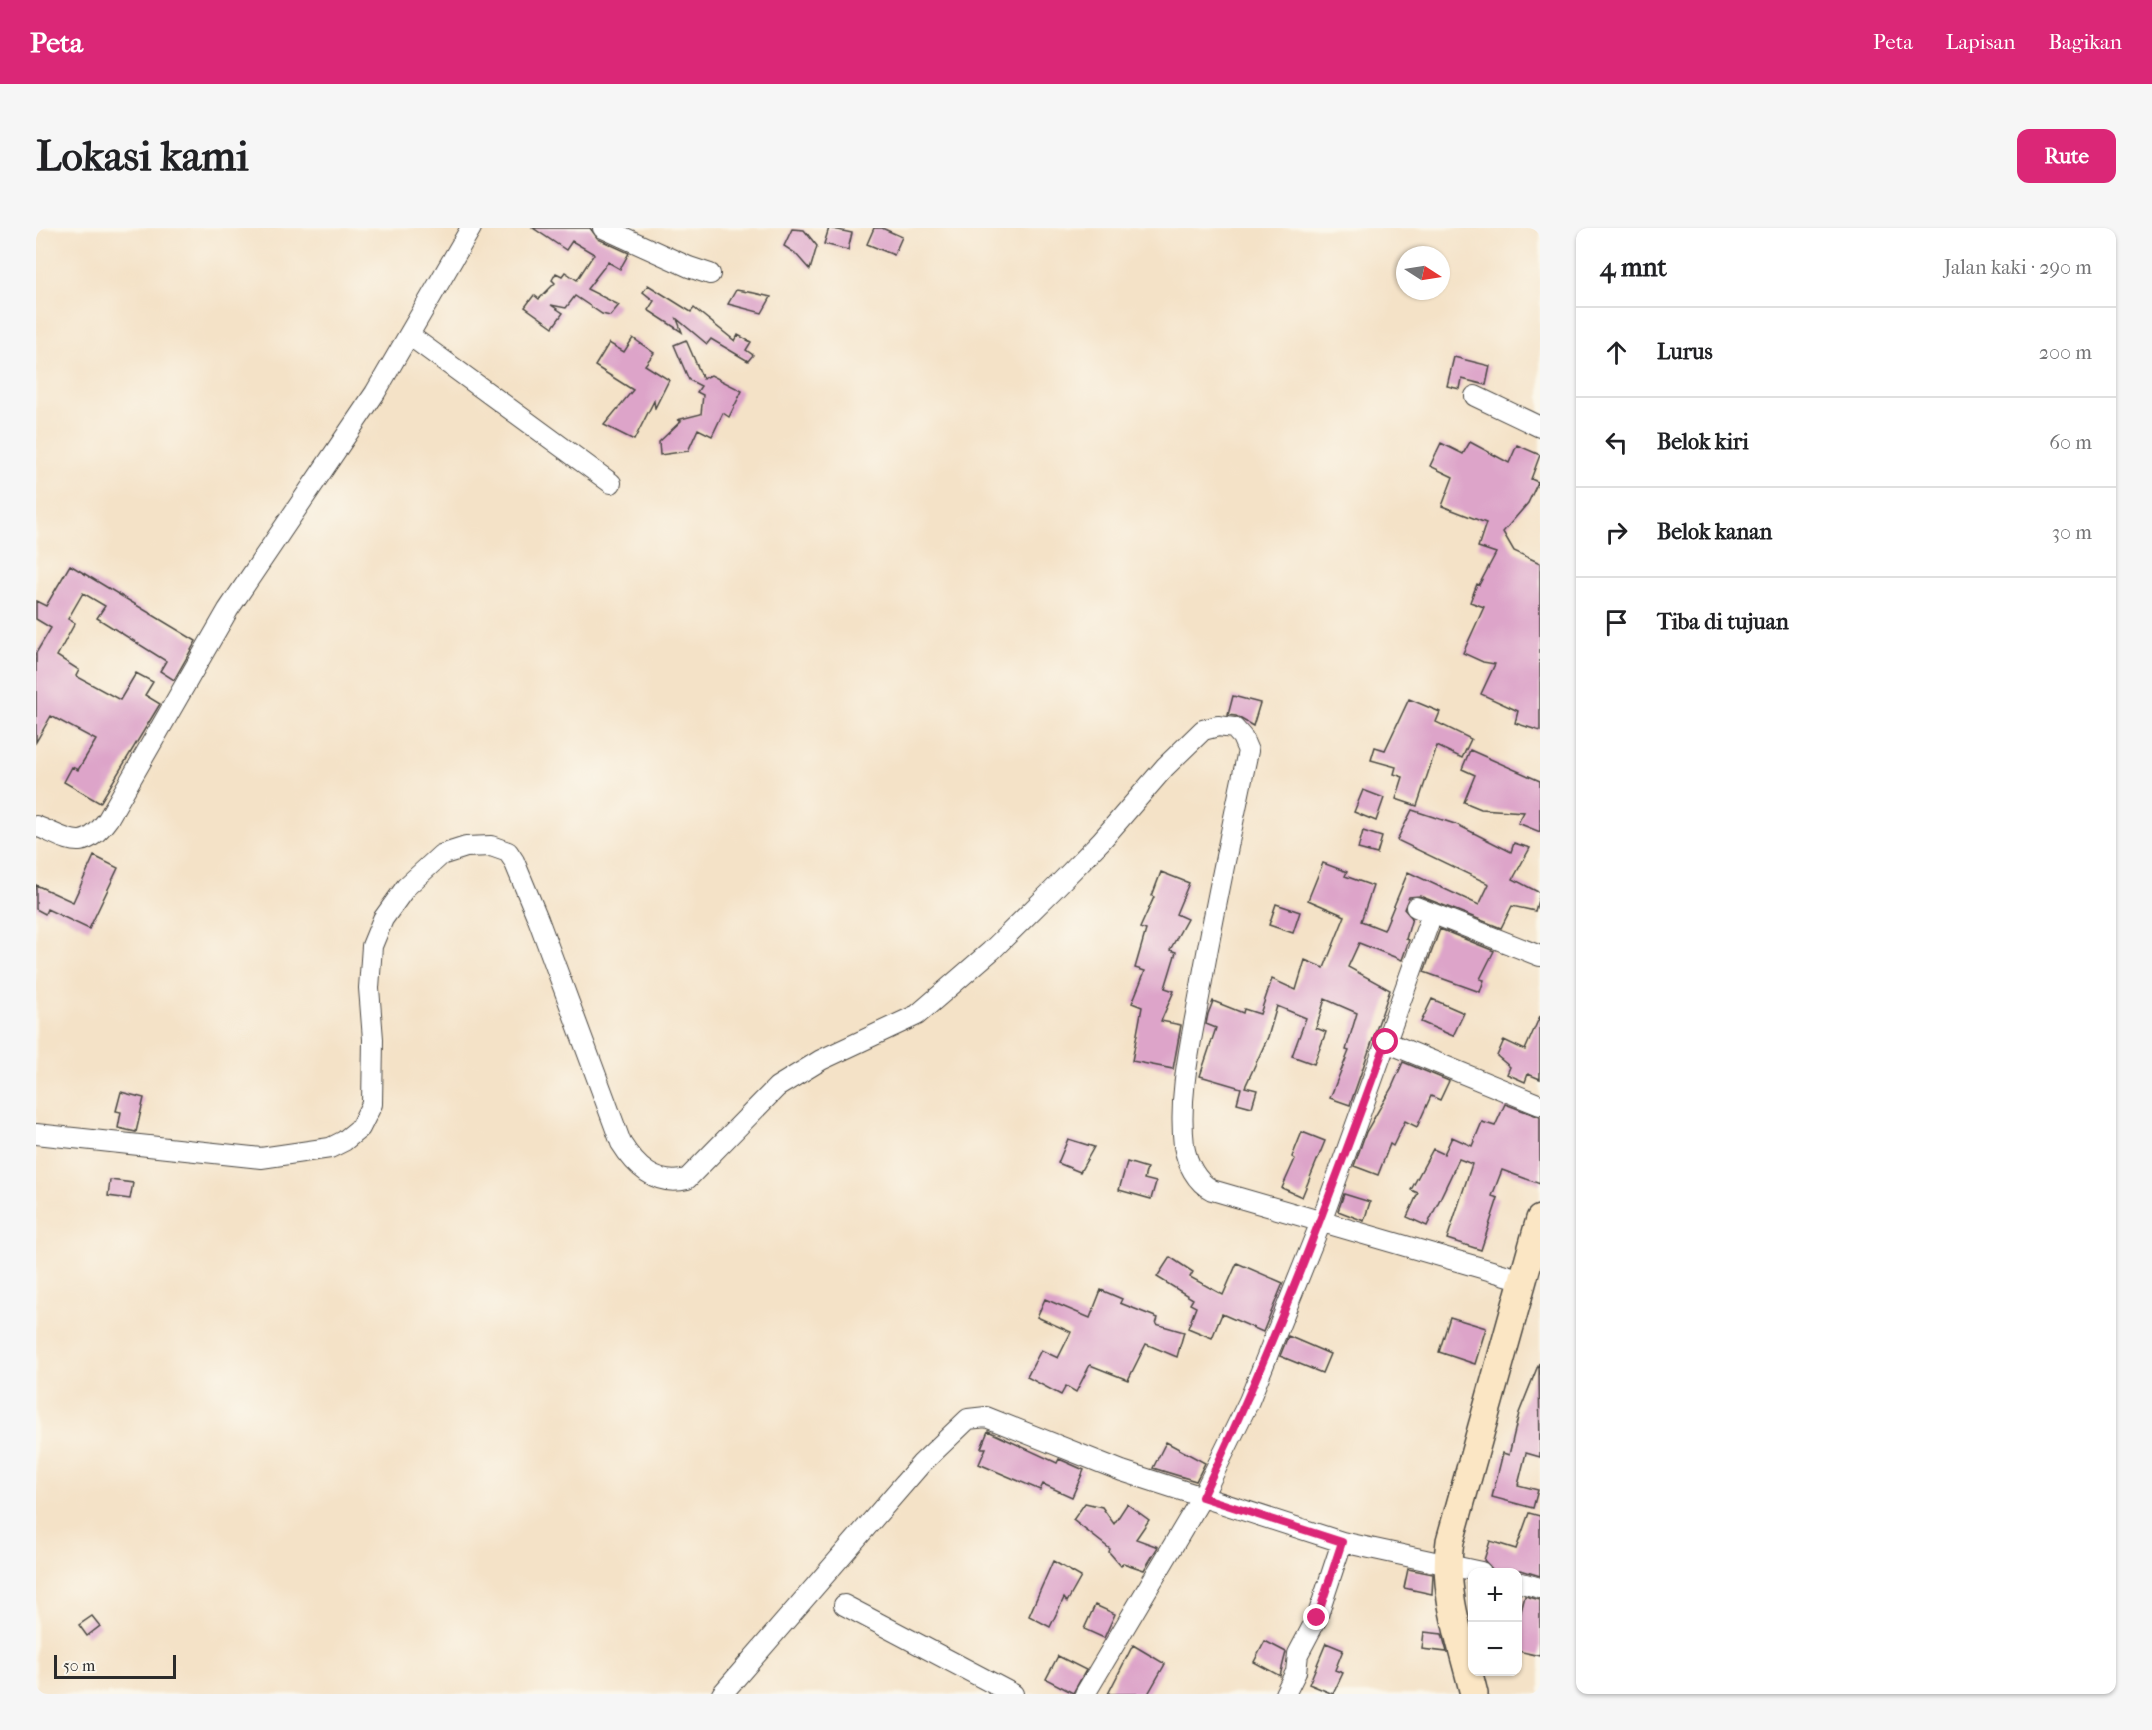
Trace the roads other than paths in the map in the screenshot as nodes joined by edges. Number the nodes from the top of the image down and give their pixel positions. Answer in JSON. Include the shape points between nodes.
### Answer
{"nodes":[{"id":1,"x":471,"y":228,"type":"edge"},
{"id":2,"x":603,"y":228,"type":"edge"},
{"id":3,"x":710,"y":274,"type":"dead end"},
{"id":4,"x":409,"y":335,"type":"junction"},
{"id":5,"x":1476,"y":396,"type":"dead end"},
{"id":6,"x":1540,"y":428,"type":"edge"},
{"id":7,"x":611,"y":483,"type":"dead end"},
{"id":8,"x":36,"y":826,"type":"edge"},
{"id":9,"x":1540,"y":956,"type":"edge"},
{"id":10,"x":1386,"y":1042,"type":"junction"},
{"id":11,"x":1540,"y":1105,"type":"edge"},
{"id":12,"x":36,"y":1134,"type":"edge"},
{"id":13,"x":1540,"y":1219,"type":"edge"},
{"id":14,"x":1321,"y":1222,"type":"junction"},
{"id":15,"x":1523,"y":1280,"type":"junction"},
{"id":16,"x":1202,"y":1497,"type":"junction"},
{"id":17,"x":1342,"y":1542,"type":"junction"},
{"id":18,"x":1446,"y":1563,"type":"junction"},
{"id":19,"x":1468,"y":1569,"type":"edge"},
{"id":20,"x":1522,"y":1583,"type":"edge"},
{"id":21,"x":1540,"y":1588,"type":"edge"},
{"id":22,"x":844,"y":1605,"type":"dead end"},
{"id":23,"x":722,"y":1694,"type":"edge"},
{"id":24,"x":1013,"y":1694,"type":"edge"},
{"id":25,"x":1085,"y":1694,"type":"edge"},
{"id":26,"x":1286,"y":1694,"type":"edge"},
{"id":27,"x":1474,"y":1694,"type":"edge"}],
"edges":[{"from":1,"to":4,"type":"street"},
{"from":2,"to":3,"type":"street"},
{"from":4,"to":7,"type":"street"},
{"from":4,"to":8,"type":"street","via":[[375,393],[228,610],[95,837],[71,841]]},
{"from":5,"to":6,"type":"street"},
{"from":9,"to":10,"type":"street","via":[[1424,911]]},
{"from":10,"to":11,"type":"street"},
{"from":10,"to":14,"type":"street"},
{"from":12,"to":14,"type":"street","via":[[261,1158],[322,1150],[344,1141],[360,1128],[372,1104],[369,988],[372,946],[383,919],[406,887],[441,855],[466,847],[491,846],[507,852],[526,890],[621,1143],[644,1172],[669,1182],[687,1179],[777,1087],[821,1060],[917,1015],[1053,890],[1203,730],[1218,726],[1234,728],[1248,751],[1185,1073],[1184,1145],[1190,1164],[1205,1186]]},
{"from":13,"to":15,"type":"main road"},
{"from":14,"to":15,"type":"street"},
{"from":14,"to":16,"type":"street","via":[[1249,1401]]},
{"from":15,"to":18,"type":"main road"},
{"from":16,"to":17,"type":"street"},
{"from":16,"to":23,"type":"street","via":[[1122,1471],[986,1417],[974,1416],[921,1464]]},
{"from":16,"to":25,"type":"street"},
{"from":17,"to":18,"type":"street"},
{"from":17,"to":26,"type":"street"},
{"from":18,"to":19,"type":"street"},
{"from":18,"to":27,"type":"main road"},
{"from":20,"to":21,"type":"street"},
{"from":22,"to":24,"type":"street"}]}
